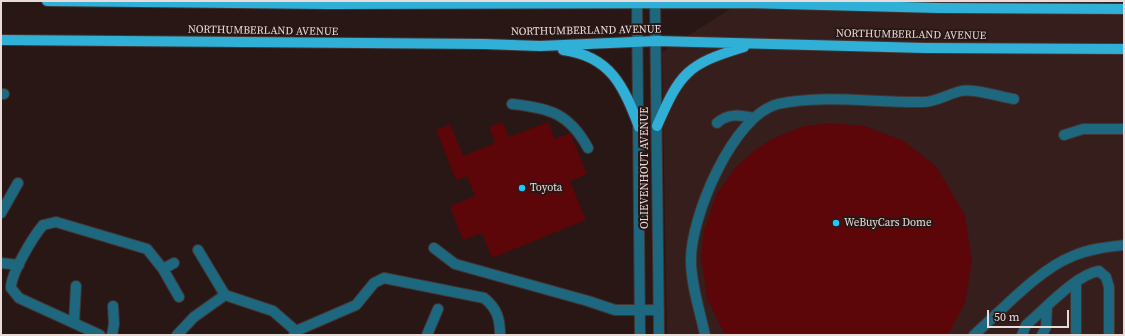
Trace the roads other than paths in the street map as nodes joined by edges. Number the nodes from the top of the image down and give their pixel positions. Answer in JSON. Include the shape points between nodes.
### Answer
{"nodes":[{"id":1,"x":47,"y":1,"type":"edge"},
{"id":2,"x":556,"y":2,"type":"edge"},
{"id":3,"x":637,"y":2,"type":"edge"},
{"id":4,"x":656,"y":2,"type":"edge"},
{"id":5,"x":744,"y":2,"type":"edge"},
{"id":6,"x":1124,"y":10,"type":"edge"},
{"id":7,"x":1,"y":40,"type":"edge"},
{"id":8,"x":638,"y":42,"type":"junction"},
{"id":9,"x":657,"y":42,"type":"junction"},
{"id":10,"x":754,"y":44,"type":"junction"},
{"id":11,"x":540,"y":46,"type":"junction"},
{"id":12,"x":1124,"y":49,"type":"edge"},
{"id":13,"x":1014,"y":99,"type":"dead end"},
{"id":14,"x":512,"y":104,"type":"dead end"},
{"id":15,"x":754,"y":118,"type":"junction"},
{"id":16,"x":717,"y":123,"type":"dead end"},
{"id":17,"x":657,"y":126,"type":"junction"},
{"id":18,"x":639,"y":127,"type":"junction"},
{"id":19,"x":1124,"y":129,"type":"edge"},
{"id":20,"x":1064,"y":135,"type":"dead end"},
{"id":21,"x":588,"y":148,"type":"dead end"},
{"id":22,"x":18,"y":183,"type":"dead end"},
{"id":23,"x":1,"y":213,"type":"edge"},
{"id":24,"x":1124,"y":245,"type":"edge"},
{"id":25,"x":434,"y":248,"type":"dead end"},
{"id":26,"x":198,"y":250,"type":"dead end"},
{"id":27,"x":1,"y":263,"type":"edge"},
{"id":28,"x":174,"y":263,"type":"dead end"},
{"id":29,"x":19,"y":266,"type":"junction"},
{"id":30,"x":163,"y":270,"type":"junction"},
{"id":31,"x":1076,"y":282,"type":"junction"},
{"id":32,"x":76,"y":286,"type":"dead end"},
{"id":33,"x":225,"y":295,"type":"junction"},
{"id":34,"x":179,"y":297,"type":"dead end"},
{"id":35,"x":113,"y":306,"type":"dead end"},
{"id":36,"x":1047,"y":307,"type":"junction"},
{"id":37,"x":438,"y":309,"type":"dead end"},
{"id":38,"x":639,"y":309,"type":"junction"},
{"id":39,"x":659,"y":310,"type":"junction"},
{"id":40,"x":74,"y":323,"type":"junction"},
{"id":41,"x":1076,"y":332,"type":"dead end"},
{"id":42,"x":295,"y":333,"type":"edge"},
{"id":43,"x":100,"y":335,"type":"edge"},
{"id":44,"x":112,"y":335,"type":"edge"},
{"id":45,"x":177,"y":335,"type":"edge"},
{"id":46,"x":427,"y":335,"type":"edge"},
{"id":47,"x":500,"y":335,"type":"edge"},
{"id":48,"x":640,"y":335,"type":"edge"},
{"id":49,"x":659,"y":335,"type":"edge"},
{"id":50,"x":705,"y":335,"type":"edge"},
{"id":51,"x":974,"y":335,"type":"edge"},
{"id":52,"x":1022,"y":335,"type":"edge"},
{"id":53,"x":1042,"y":335,"type":"edge"},
{"id":54,"x":1108,"y":335,"type":"edge"}],
"edges":[{"from":1,"to":2,"type":"main road","via":[[328,4]]},
{"from":2,"to":3,"type":"main road"},
{"from":3,"to":4,"type":"main road"},
{"from":3,"to":8,"type":"street","name":"OLIEVENHOUT AVENUE"},
{"from":4,"to":5,"type":"main road"},
{"from":4,"to":9,"type":"street","name":"OLIEVENHOUT AVENUE"},
{"from":5,"to":6,"type":"main road"},
{"from":7,"to":11,"type":"main road","name":"NORTHUMBERLAND AVENUE"},
{"from":8,"to":9,"type":"main road","name":"NORTHUMBERLAND AVENUE"},
{"from":8,"to":11,"type":"main road","name":"NORTHUMBERLAND AVENUE"},
{"from":8,"to":18,"type":"street","name":"OLIEVENHOUT AVENUE"},
{"from":9,"to":10,"type":"main road","name":"NORTHUMBERLAND AVENUE"},
{"from":9,"to":17,"type":"street","name":"OLIEVENHOUT AVENUE"},
{"from":10,"to":12,"type":"main road","name":"NORTHUMBERLAND AVENUE"},
{"from":10,"to":17,"type":"main road","via":[[708,59],[693,68],[674,88]]},
{"from":11,"to":18,"type":"main road","via":[[581,53],[608,69],[619,82]]},
{"from":13,"to":15,"type":"street","via":[[962,91],[925,102],[854,99],[813,101],[778,104]]},
{"from":14,"to":21,"type":"street","via":[[545,108],[568,120]]},
{"from":15,"to":16,"type":"street","via":[[734,115]]},
{"from":15,"to":50,"type":"street","via":[[741,130],[724,159],[695,229],[691,260]]},
{"from":17,"to":39,"type":"street","name":"OLIEVENHOUT AVENUE"},
{"from":18,"to":38,"type":"street","name":"OLIEVENHOUT AVENUE"},
{"from":19,"to":20,"type":"street","via":[[1083,129]]},
{"from":22,"to":23,"type":"street"},
{"from":24,"to":51,"type":"street","via":[[1090,250],[1056,265],[1040,276]]},
{"from":25,"to":38,"type":"street","via":[[447,260],[466,268],[615,310]]},
{"from":26,"to":33,"type":"street"},
{"from":27,"to":29,"type":"street"},
{"from":28,"to":30,"type":"street"},
{"from":29,"to":30,"type":"street","via":[[43,225],[56,222],[147,249]]},
{"from":29,"to":40,"type":"street","via":[[11,284],[14,294]]},
{"from":30,"to":34,"type":"street"},
{"from":31,"to":36,"type":"street"},
{"from":31,"to":41,"type":"street"},
{"from":31,"to":54,"type":"street","via":[[1092,272],[1099,272],[1106,277],[1109,287]]},
{"from":32,"to":40,"type":"street"},
{"from":33,"to":42,"type":"street","via":[[273,311]]},
{"from":33,"to":45,"type":"street","via":[[194,317]]},
{"from":35,"to":44,"type":"street"},
{"from":36,"to":52,"type":"street","via":[[1026,325]]},
{"from":36,"to":53,"type":"street","via":[[1046,327]]},
{"from":37,"to":46,"type":"street"},
{"from":38,"to":39,"type":"street"},
{"from":38,"to":48,"type":"street","name":"OLIEVENHOUT AVENUE"},
{"from":39,"to":49,"type":"street","name":"OLIEVENHOUT AVENUE"},
{"from":40,"to":43,"type":"street"},
{"from":42,"to":47,"type":"street","via":[[356,305],[374,284],[384,278],[484,298],[498,313]]}]}
